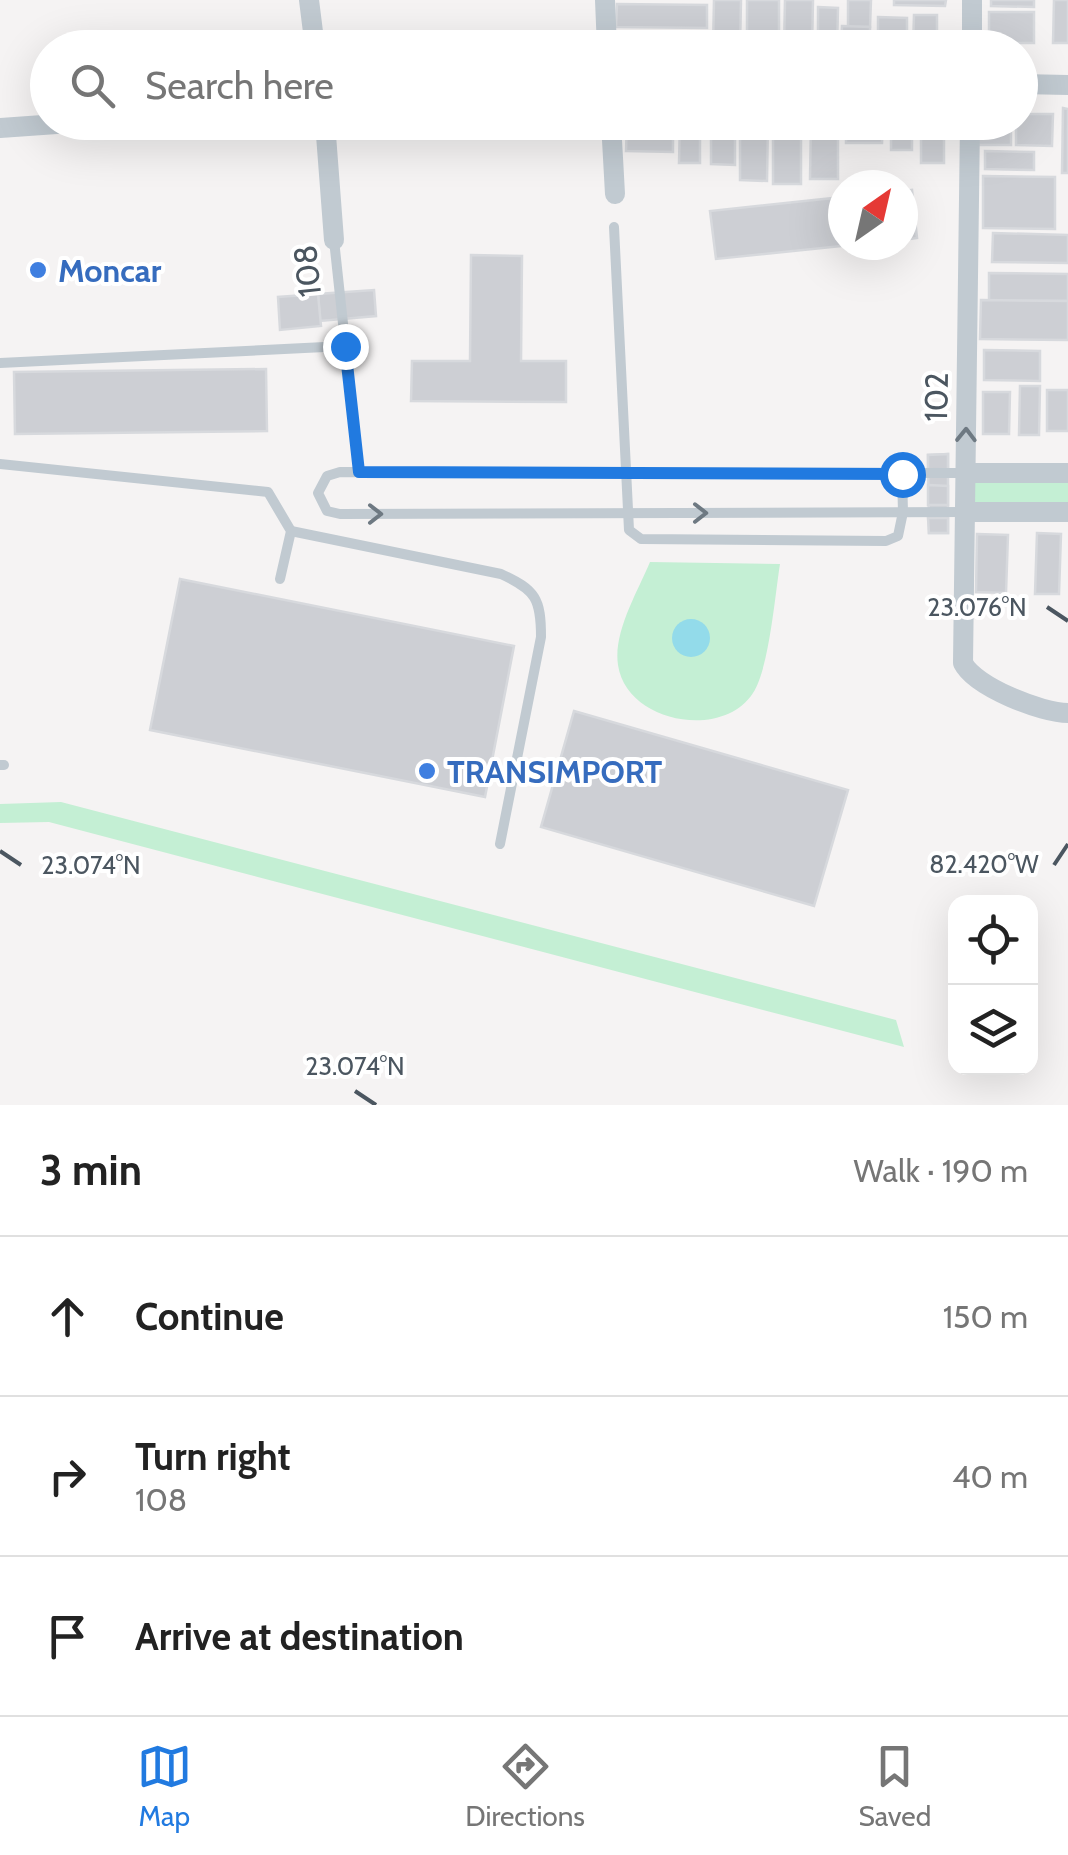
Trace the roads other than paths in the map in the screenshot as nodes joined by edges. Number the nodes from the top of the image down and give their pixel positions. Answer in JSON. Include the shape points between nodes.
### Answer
{"nodes":[{"id":1,"x":309,"y":0,"type":"edge"},
{"id":2,"x":604,"y":0,"type":"edge"},
{"id":3,"x":972,"y":0,"type":"edge"},
{"id":4,"x":313,"y":30,"type":"edge"},
{"id":5,"x":606,"y":30,"type":"edge"},
{"id":6,"x":972,"y":30,"type":"edge"},
{"id":7,"x":1038,"y":84,"type":"edge"},
{"id":8,"x":1068,"y":84,"type":"edge"},
{"id":9,"x":30,"y":126,"type":"edge"},
{"id":10,"x":0,"y":128,"type":"edge"},
{"id":11,"x":326,"y":140,"type":"edge"},
{"id":12,"x":612,"y":140,"type":"edge"},
{"id":13,"x":970,"y":140,"type":"edge"},
{"id":14,"x":615,"y":194,"type":"dead end"},
{"id":15,"x":614,"y":226,"type":"dead end"},
{"id":16,"x":334,"y":240,"type":"joint"},
{"id":17,"x":345,"y":346,"type":"junction"},
{"id":18,"x":0,"y":363,"type":"edge"},
{"id":19,"x":0,"y":464,"type":"edge"},
{"id":20,"x":359,"y":472,"type":"junction"},
{"id":21,"x":624,"y":472,"type":"junction"},
{"id":22,"x":965,"y":473,"type":"junction"},
{"id":23,"x":1068,"y":473,"type":"edge"},
{"id":24,"x":902,"y":474,"type":"junction"},
{"id":25,"x":903,"y":512,"type":"junction"},
{"id":26,"x":965,"y":512,"type":"junction"},
{"id":27,"x":1068,"y":512,"type":"edge"},
{"id":28,"x":626,"y":513,"type":"junction"},
{"id":29,"x":291,"y":531,"type":"junction"},
{"id":30,"x":280,"y":578,"type":"dead end"},
{"id":31,"x":1068,"y":713,"type":"edge"},
{"id":32,"x":500,"y":844,"type":"dead end"}],
"edges":[{"from":1,"to":4,"type":"street"},
{"from":2,"to":5,"type":"street"},
{"from":3,"to":6,"type":"street"},
{"from":7,"to":8,"type":"street"},
{"from":9,"to":10,"type":"street"},
{"from":11,"to":16,"type":"street","name":"108"},
{"from":12,"to":14,"type":"street"},
{"from":22,"to":13,"type":"street","name":"102","one_way":true},
{"from":15,"to":21,"type":"lane"},
{"from":16,"to":17,"type":"lane","name":"108"},
{"from":17,"to":18,"type":"lane"},
{"from":17,"to":20,"type":"lane","name":"108"},
{"from":19,"to":29,"type":"lane","via":[[268,492]]},
{"from":20,"to":21,"type":"lane"},
{"from":20,"to":28,"type":"lane","one_way":true,"via":[[332,473],[322,481],[318,494],[327,510]]},
{"from":21,"to":24,"type":"lane"},
{"from":21,"to":28,"type":"lane"},
{"from":22,"to":23,"type":"street"},
{"from":22,"to":24,"type":"lane"},
{"from":22,"to":26,"type":"street","name":"102"},
{"from":24,"to":25,"type":"lane"},
{"from":25,"to":26,"type":"lane"},
{"from":28,"to":25,"type":"lane","one_way":true},
{"from":25,"to":28,"type":"lane","via":[[898,536],[886,541],[641,540],[629,530]]},
{"from":26,"to":27,"type":"street"},
{"from":26,"to":31,"type":"street","name":"102","via":[[967,672],[1049,713]]},
{"from":29,"to":30,"type":"lane"},
{"from":29,"to":32,"type":"lane","via":[[501,574],[528,586],[541,608],[541,638]]}]}
